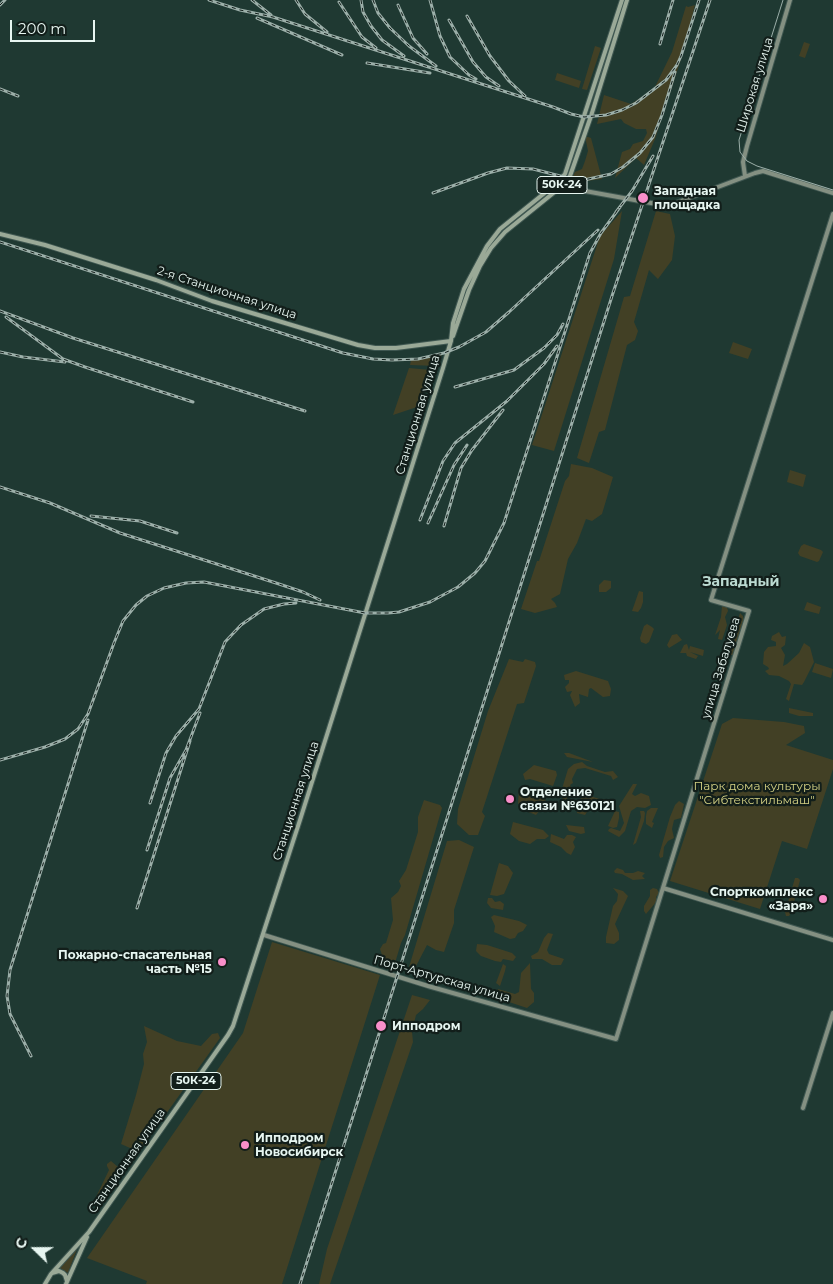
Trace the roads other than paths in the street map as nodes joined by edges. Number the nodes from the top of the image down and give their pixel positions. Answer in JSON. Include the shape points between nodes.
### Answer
{"nodes":[{"id":1,"x":622,"y":0,"type":"edge"},
{"id":2,"x":627,"y":0,"type":"edge"},
{"id":3,"x":790,"y":0,"type":"edge"},
{"id":4,"x":745,"y":176,"type":"junction"},
{"id":5,"x":557,"y":183,"type":"junction"},
{"id":6,"x":562,"y":186,"type":"junction"},
{"id":7,"x":833,"y":193,"type":"edge"},
{"id":8,"x":833,"y":214,"type":"edge"},
{"id":9,"x":0,"y":234,"type":"edge"},
{"id":10,"x":451,"y":341,"type":"junction"},
{"id":11,"x":663,"y":888,"type":"junction"},
{"id":12,"x":264,"y":934,"type":"junction"},
{"id":13,"x":833,"y":940,"type":"edge"},
{"id":14,"x":833,"y":1013,"type":"edge"},
{"id":15,"x":616,"y":1039,"type":"joint"},
{"id":16,"x":803,"y":1108,"type":"dead end"},
{"id":17,"x":89,"y":1232,"type":"junction"},
{"id":18,"x":51,"y":1274,"type":"junction"},
{"id":19,"x":66,"y":1283,"type":"edge"},
{"id":20,"x":45,"y":1284,"type":"edge"}],
"edges":[{"from":1,"to":5,"type":"main road","name":"Станционная улица","number":"50К-24","via":[[565,174]]},
{"from":2,"to":6,"type":"main road","name":"Станционная улица","number":"50К-24","via":[[573,168]]},
{"from":3,"to":4,"type":"street","name":"Широкая улица","via":[[747,146],[743,162]]},
{"from":4,"to":6,"type":"street","via":[[673,204],[662,205]]},
{"from":4,"to":7,"type":"street","via":[[763,171]]},
{"from":5,"to":6,"type":"street"},
{"from":5,"to":10,"type":"main road","name":"Станционная улица","number":"50К-24","via":[[500,229],[487,246],[464,289]]},
{"from":6,"to":10,"type":"main road","name":"Станционная улица","number":"50К-24","via":[[505,232],[491,248],[480,266]]},
{"from":8,"to":11,"type":"street","name":"улица Забалуева","via":[[711,600],[749,612]]},
{"from":9,"to":10,"type":"main road","name":"2-я Станционная улица","via":[[358,345],[396,348]]},
{"from":10,"to":12,"type":"main road","name":"Станционная улица","number":"50К-24"},
{"from":11,"to":13,"type":"street"},
{"from":11,"to":15,"type":"street","name":"улица Забалуева"},
{"from":12,"to":15,"type":"street","name":"Порт-Артурская улица","via":[[419,983]]},
{"from":12,"to":17,"type":"main road","name":"Станционная улица","number":"50К-24","via":[[228,1035]]},
{"from":14,"to":16,"type":"street"},
{"from":17,"to":18,"type":"main road","name":"Станционная улица","number":"50К-24"},
{"from":17,"to":19,"type":"main road","name":"Станционная улица","number":"50К-24"},
{"from":18,"to":19,"type":"main road","via":[[59,1271],[67,1278]]},
{"from":18,"to":20,"type":"main road","name":"Станционная улица","number":"50К-24"}]}
